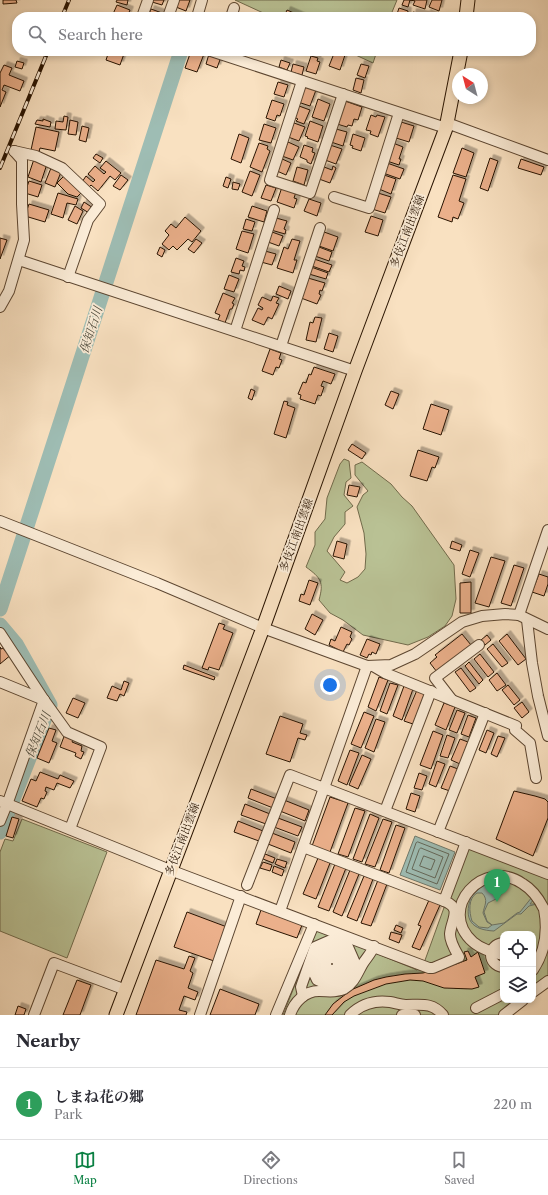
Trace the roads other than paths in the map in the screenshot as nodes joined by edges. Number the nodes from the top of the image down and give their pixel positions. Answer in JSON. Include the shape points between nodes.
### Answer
{"nodes":[{"id":1,"x":148,"y":0,"type":"edge"},
{"id":2,"x":174,"y":0,"type":"edge"},
{"id":3,"x":202,"y":0,"type":"edge"},
{"id":4,"x":468,"y":0,"type":"edge"},
{"id":5,"x":144,"y":12,"type":"edge"},
{"id":6,"x":170,"y":12,"type":"edge"},
{"id":7,"x":198,"y":12,"type":"edge"},
{"id":8,"x":467,"y":12,"type":"edge"},
{"id":9,"x":228,"y":56,"type":"edge"},
{"id":10,"x":460,"y":56,"type":"edge"},
{"id":11,"x":302,"y":81,"type":"junction"},
{"id":12,"x":343,"y":94,"type":"junction"},
{"id":13,"x":399,"y":113,"type":"junction"},
{"id":14,"x":446,"y":125,"type":"junction"},
{"id":15,"x":548,"y":160,"type":"edge"},
{"id":16,"x":334,"y":197,"type":"dead end"},
{"id":17,"x":274,"y":210,"type":"dead end"},
{"id":18,"x":320,"y":228,"type":"dead end"},
{"id":19,"x":19,"y":260,"type":"junction"},
{"id":20,"x":68,"y":277,"type":"junction"},
{"id":21,"x":0,"y":307,"type":"edge"},
{"id":22,"x":235,"y":331,"type":"junction"},
{"id":23,"x":281,"y":346,"type":"junction"},
{"id":24,"x":355,"y":371,"type":"junction"},
{"id":25,"x":0,"y":521,"type":"edge"},
{"id":26,"x":548,"y":530,"type":"edge"},
{"id":27,"x":524,"y":617,"type":"junction"},
{"id":28,"x":262,"y":628,"type":"junction"},
{"id":29,"x":548,"y":629,"type":"edge"},
{"id":30,"x":0,"y":633,"type":"edge"},
{"id":31,"x":479,"y":645,"type":"dead end"},
{"id":32,"x":370,"y":666,"type":"junction"},
{"id":33,"x":0,"y":682,"type":"edge"},
{"id":34,"x":431,"y":691,"type":"junction"},
{"id":35,"x":44,"y":700,"type":"junction"},
{"id":36,"x":452,"y":700,"type":"junction"},
{"id":37,"x":485,"y":713,"type":"junction"},
{"id":38,"x":548,"y":736,"type":"edge"},
{"id":39,"x":536,"y":778,"type":"dead end"},
{"id":40,"x":324,"y":788,"type":"junction"},
{"id":41,"x":4,"y":803,"type":"edge"},
{"id":42,"x":385,"y":811,"type":"junction"},
{"id":43,"x":0,"y":821,"type":"edge"},
{"id":44,"x":70,"y":829,"type":"junction"},
{"id":45,"x":438,"y":832,"type":"junction"},
{"id":46,"x":466,"y":842,"type":"junction"},
{"id":47,"x":303,"y":847,"type":"junction"},
{"id":48,"x":170,"y":870,"type":"junction"},
{"id":49,"x":548,"y":874,"type":"edge"},
{"id":50,"x":247,"y":885,"type":"dead end"},
{"id":51,"x":242,"y":896,"type":"junction"},
{"id":52,"x":444,"y":901,"type":"junction"},
{"id":53,"x":280,"y":911,"type":"junction"},
{"id":54,"x":457,"y":914,"type":"junction"},
{"id":55,"x":314,"y":924,"type":"junction"},
{"id":56,"x":500,"y":944,"type":"edge"},
{"id":57,"x":374,"y":946,"type":"junction"},
{"id":58,"x":491,"y":952,"type":"junction"},
{"id":59,"x":500,"y":954,"type":"edge"},
{"id":60,"x":312,"y":956,"type":"junction"},
{"id":61,"x":536,"y":962,"type":"edge"},
{"id":62,"x":331,"y":965,"type":"junction"},
{"id":63,"x":500,"y":966,"type":"edge"},
{"id":64,"x":358,"y":974,"type":"junction"},
{"id":65,"x":548,"y":981,"type":"edge"},
{"id":66,"x":126,"y":990,"type":"junction"},
{"id":67,"x":342,"y":990,"type":"junction"},
{"id":68,"x":536,"y":990,"type":"edge"},
{"id":69,"x":303,"y":996,"type":"junction"},
{"id":70,"x":500,"y":996,"type":"edge"},
{"id":71,"x":519,"y":1003,"type":"edge"},
{"id":72,"x":476,"y":1008,"type":"dead end"},
{"id":73,"x":34,"y":1015,"type":"edge"},
{"id":74,"x":116,"y":1015,"type":"edge"},
{"id":75,"x":200,"y":1015,"type":"edge"},
{"id":76,"x":276,"y":1015,"type":"edge"},
{"id":77,"x":290,"y":1015,"type":"edge"},
{"id":78,"x":350,"y":1015,"type":"edge"},
{"id":79,"x":402,"y":1015,"type":"edge"},
{"id":80,"x":415,"y":1015,"type":"edge"},
{"id":81,"x":444,"y":1015,"type":"edge"},
{"id":82,"x":504,"y":1015,"type":"edge"}],
"edges":[{"from":1,"to":5,"type":"street"},
{"from":2,"to":6,"type":"street"},
{"from":3,"to":7,"type":"street"},
{"from":4,"to":8,"type":"main road"},
{"from":9,"to":11,"type":"street"},
{"from":10,"to":14,"type":"main road","name":"多伎江南出雲線"},
{"from":11,"to":12,"type":"street"},
{"from":11,"to":12,"type":"street","via":[[270,180],[310,193]]},
{"from":12,"to":13,"type":"street"},
{"from":13,"to":14,"type":"street"},
{"from":13,"to":16,"type":"street","via":[[369,208]]},
{"from":14,"to":15,"type":"street"},
{"from":14,"to":24,"type":"main road","name":"多伎江南出雲線"},
{"from":17,"to":22,"type":"street"},
{"from":18,"to":23,"type":"street"},
{"from":19,"to":20,"type":"street"},
{"from":19,"to":20,"type":"street","via":[[24,240],[22,160],[14,151],[36,156],[62,168],[100,204],[88,220]]},
{"from":19,"to":21,"type":"street","via":[[9,291]]},
{"from":20,"to":22,"type":"street"},
{"from":22,"to":23,"type":"street"},
{"from":23,"to":24,"type":"street"},
{"from":24,"to":28,"type":"main road","name":"多伎江南出雲線"},
{"from":25,"to":28,"type":"street"},
{"from":26,"to":27,"type":"street"},
{"from":27,"to":29,"type":"street"},
{"from":27,"to":32,"type":"street","via":[[505,614],[482,616],[462,622],[415,654],[391,665]]},
{"from":27,"to":38,"type":"street"},
{"from":28,"to":32,"type":"street"},
{"from":28,"to":48,"type":"main road","name":"多伎江南出雲線"},
{"from":30,"to":35,"type":"street"},
{"from":31,"to":36,"type":"street","via":[[435,678]]},
{"from":32,"to":34,"type":"street"},
{"from":32,"to":40,"type":"street"},
{"from":33,"to":35,"type":"street"},
{"from":34,"to":36,"type":"street"},
{"from":34,"to":42,"type":"street"},
{"from":35,"to":41,"type":"street"},
{"from":35,"to":44,"type":"street","via":[[67,732],[101,747]]},
{"from":36,"to":37,"type":"street"},
{"from":37,"to":39,"type":"street","via":[[516,726],[515,730],[530,743]]},
{"from":37,"to":45,"type":"street"},
{"from":40,"to":42,"type":"street"},
{"from":40,"to":47,"type":"street"},
{"from":40,"to":50,"type":"street","via":[[290,775]]},
{"from":41,"to":43,"type":"street"},
{"from":41,"to":44,"type":"street"},
{"from":42,"to":45,"type":"street"},
{"from":44,"to":48,"type":"street"},
{"from":45,"to":46,"type":"street"},
{"from":46,"to":49,"type":"street"},
{"from":46,"to":52,"type":"street"},
{"from":47,"to":52,"type":"street"},
{"from":47,"to":53,"type":"street"},
{"from":48,"to":51,"type":"street"},
{"from":48,"to":66,"type":"main road","name":"多伎江南出雲線"},
{"from":51,"to":53,"type":"street"},
{"from":51,"to":75,"type":"street"},
{"from":52,"to":54,"type":"street","via":[[451,905]]},
{"from":53,"to":55,"type":"street"},
{"from":54,"to":57,"type":"street","via":[[451,938],[459,958],[433,968],[424,967]]},
{"from":54,"to":58,"type":"street","via":[[468,937]]},
{"from":54,"to":61,"type":"street","via":[[462,901],[481,880],[496,875],[517,879],[534,893],[545,913],[545,946]]},
{"from":55,"to":57,"type":"street"},
{"from":55,"to":76,"type":"street"},
{"from":56,"to":58,"type":"street"},
{"from":57,"to":64,"type":"street"},
{"from":58,"to":59,"type":"street"},
{"from":58,"to":63,"type":"street","via":[[493,962]]},
{"from":60,"to":62,"type":"street"},
{"from":60,"to":62,"type":"street"},
{"from":60,"to":62,"type":"street","via":[[315,947]]},
{"from":62,"to":64,"type":"street"},
{"from":62,"to":67,"type":"street"},
{"from":62,"to":67,"type":"street","via":[[332,992]]},
{"from":62,"to":69,"type":"street","via":[[313,992]]},
{"from":62,"to":69,"type":"street","via":[[301,988]]},
{"from":64,"to":67,"type":"street"},
{"from":65,"to":68,"type":"street"},
{"from":66,"to":73,"type":"street","via":[[54,963]]},
{"from":66,"to":74,"type":"main road","name":"多伎江南出雲線"},
{"from":69,"to":77,"type":"street"},
{"from":70,"to":72,"type":"street"},
{"from":71,"to":82,"type":"street"},
{"from":78,"to":81,"type":"street","via":[[363,1006],[378,1001],[430,1005]]},
{"from":79,"to":80,"type":"street"}]}
